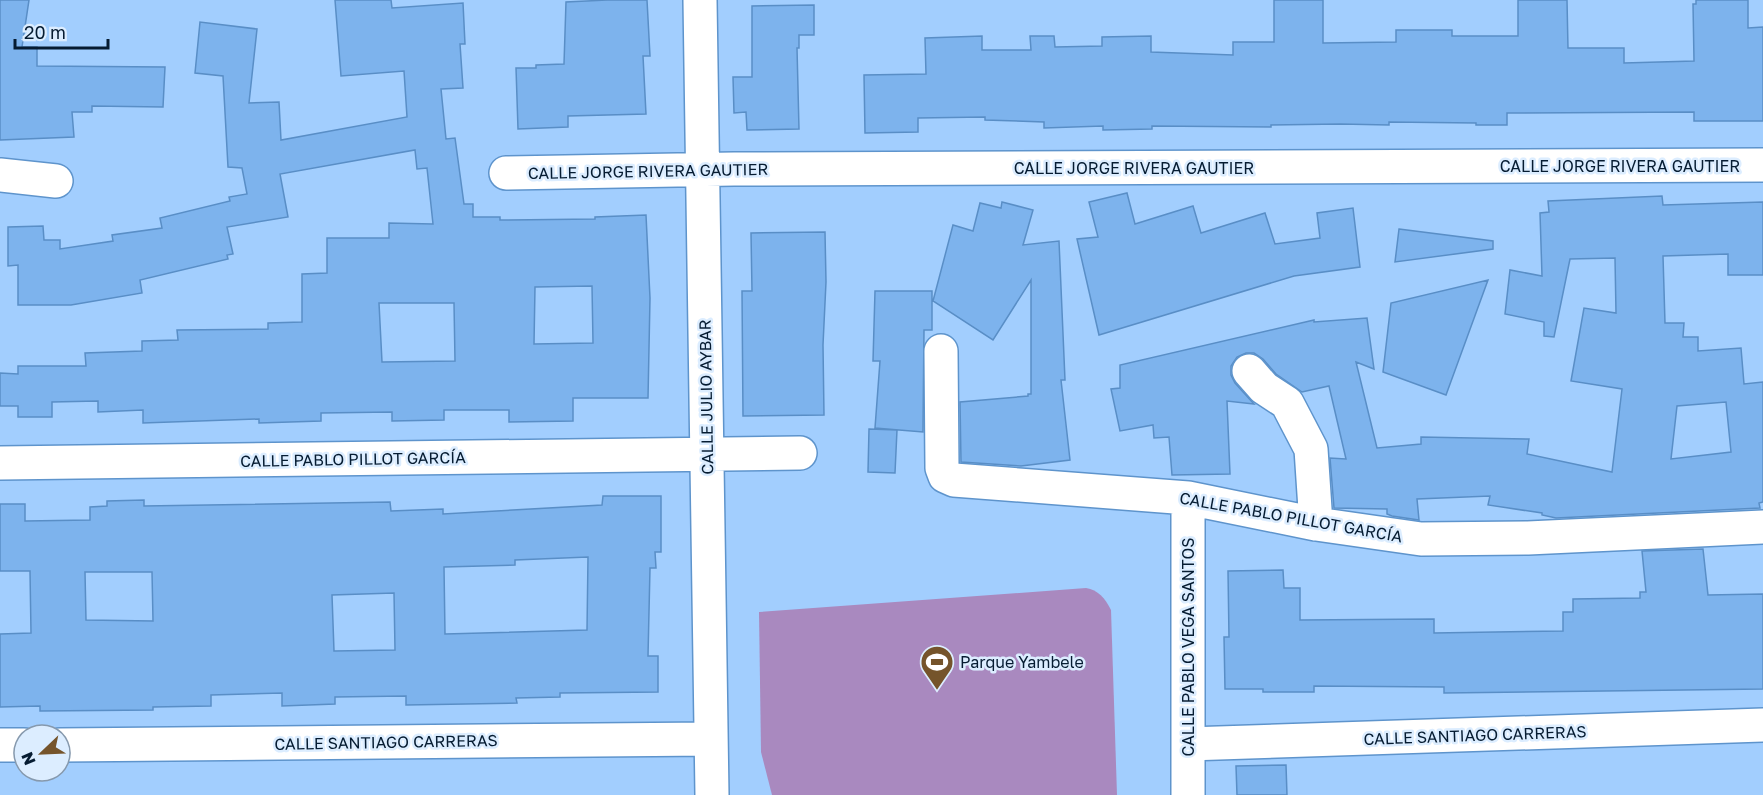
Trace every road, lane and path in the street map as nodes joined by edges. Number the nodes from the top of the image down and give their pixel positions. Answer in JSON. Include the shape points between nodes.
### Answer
{"nodes":[{"id":1,"x":700,"y":0,"type":"edge"},
{"id":2,"x":1763,"y":165,"type":"edge"},
{"id":3,"x":702,"y":170,"type":"junction"},
{"id":4,"x":506,"y":173,"type":"dead end"},
{"id":5,"x":0,"y":175,"type":"edge"},
{"id":6,"x":56,"y":181,"type":"dead end"},
{"id":7,"x":942,"y":351,"type":"dead end"},
{"id":8,"x":1249,"y":371,"type":"dead end"},
{"id":9,"x":800,"y":453,"type":"dead end"},
{"id":10,"x":706,"y":454,"type":"junction"},
{"id":11,"x":0,"y":463,"type":"edge"},
{"id":12,"x":1188,"y":498,"type":"junction"},
{"id":13,"x":1316,"y":524,"type":"junction"},
{"id":14,"x":1763,"y":527,"type":"edge"},
{"id":15,"x":1763,"y":725,"type":"edge"},
{"id":16,"x":711,"y":739,"type":"junction"},
{"id":17,"x":1188,"y":744,"type":"junction"},
{"id":18,"x":72,"y":745,"type":"edge"},
{"id":19,"x":712,"y":795,"type":"edge"},
{"id":20,"x":1188,"y":795,"type":"edge"}],
"edges":[{"from":1,"to":3,"type":"street","name":"CALLE JULIO AYBAR"},
{"from":2,"to":3,"type":"street","name":"CALLE JORGE RIVERA GAUTIER"},
{"from":3,"to":4,"type":"street","name":"CALLE JORGE RIVERA GAUTIER"},
{"from":3,"to":10,"type":"street","name":"CALLE JULIO AYBAR"},
{"from":5,"to":6,"type":"street"},
{"from":7,"to":12,"type":"street","name":"CALLE PABLO PILLOT GARCÍA","via":[[945,476],[965,481]]},
{"from":8,"to":13,"type":"street","via":[[1264,388],[1287,403],[1311,449]]},
{"from":9,"to":10,"type":"street","name":"CALLE PABLO PILLOT GARCÍA"},
{"from":10,"to":11,"type":"street","name":"CALLE PABLO PILLOT GARCÍA"},
{"from":10,"to":16,"type":"street","name":"CALLE JULIO AYBAR"},
{"from":12,"to":13,"type":"street","name":"CALLE PABLO PILLOT GARCÍA"},
{"from":12,"to":17,"type":"street","name":"CALLE PABLO VEGA SANTOS"},
{"from":13,"to":14,"type":"street","name":"CALLE PABLO PILLOT GARCÍA","via":[[1420,539]]},
{"from":15,"to":17,"type":"street","name":"CALLE SANTIAGO CARRERAS"},
{"from":16,"to":18,"type":"street","name":"CALLE SANTIAGO CARRERAS"},
{"from":16,"to":19,"type":"street","name":"CALLE JULIO AYBAR"},
{"from":17,"to":20,"type":"street","name":"CALLE PABLO VEGA SANTOS"}]}
